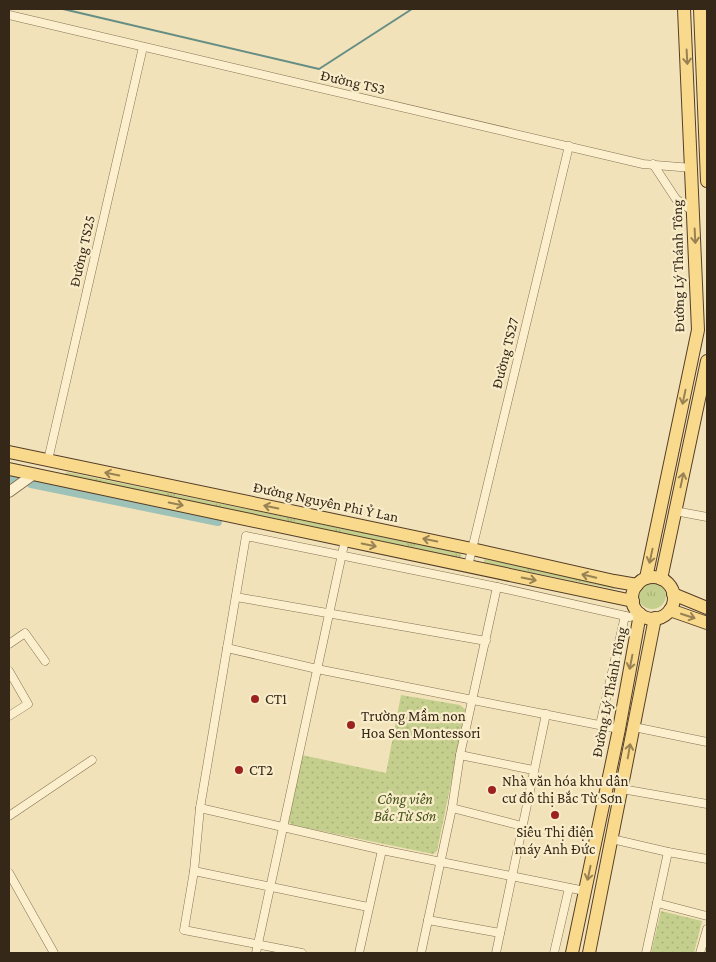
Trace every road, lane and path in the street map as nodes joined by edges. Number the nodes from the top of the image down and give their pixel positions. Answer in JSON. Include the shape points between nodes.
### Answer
{"nodes":[{"id":1,"x":684,"y":9,"type":"edge"},
{"id":2,"x":700,"y":9,"type":"edge"},
{"id":3,"x":9,"y":15,"type":"edge"},
{"id":4,"x":143,"y":47,"type":"junction"},
{"id":5,"x":569,"y":146,"type":"junction"},
{"id":6,"x":653,"y":164,"type":"junction"},
{"id":7,"x":706,"y":167,"type":"edge"},
{"id":8,"x":692,"y":168,"type":"junction"},
{"id":9,"x":707,"y":181,"type":"edge"},
{"id":10,"x":694,"y":212,"type":"junction"},
{"id":11,"x":707,"y":361,"type":"edge"},
{"id":12,"x":9,"y":452,"type":"edge"},
{"id":13,"x":48,"y":460,"type":"junction"},
{"id":14,"x":9,"y":469,"type":"edge"},
{"id":15,"x":34,"y":474,"type":"junction"},
{"id":16,"x":9,"y":492,"type":"edge"},
{"id":17,"x":675,"y":511,"type":"junction"},
{"id":18,"x":707,"y":517,"type":"edge"},
{"id":19,"x":345,"y":540,"type":"junction"},
{"id":20,"x":472,"y":549,"type":"junction"},
{"id":21,"x":341,"y":555,"type":"junction"},
{"id":22,"x":468,"y":566,"type":"junction"},
{"id":23,"x":661,"y":579,"type":"junction"},
{"id":24,"x":642,"y":582,"type":"junction"},
{"id":25,"x":497,"y":587,"type":"junction"},
{"id":26,"x":673,"y":594,"type":"junction"},
{"id":27,"x":236,"y":597,"type":"junction"},
{"id":28,"x":633,"y":601,"type":"junction"},
{"id":29,"x":707,"y":608,"type":"edge"},
{"id":30,"x":670,"y":610,"type":"junction"},
{"id":31,"x":329,"y":612,"type":"junction"},
{"id":32,"x":640,"y":614,"type":"junction"},
{"id":33,"x":625,"y":616,"type":"junction"},
{"id":34,"x":655,"y":618,"type":"junction"},
{"id":35,"x":707,"y":623,"type":"edge"},
{"id":36,"x":486,"y":641,"type":"junction"},
{"id":37,"x":9,"y":644,"type":"edge"},
{"id":38,"x":227,"y":648,"type":"junction"},
{"id":39,"x":45,"y":661,"type":"dead end"},
{"id":40,"x":316,"y":669,"type":"junction"},
{"id":41,"x":9,"y":671,"type":"edge"},
{"id":42,"x":11,"y":681,"type":"edge"},
{"id":43,"x":473,"y":700,"type":"junction"},
{"id":44,"x":546,"y":714,"type":"junction"},
{"id":45,"x":9,"y":716,"type":"edge"},
{"id":46,"x":600,"y":725,"type":"junction"},
{"id":47,"x":634,"y":727,"type":"junction"},
{"id":48,"x":618,"y":728,"type":"junction"},
{"id":49,"x":707,"y":742,"type":"edge"},
{"id":50,"x":460,"y":756,"type":"junction"},
{"id":51,"x":92,"y":760,"type":"dead end"},
{"id":52,"x":533,"y":770,"type":"junction"},
{"id":53,"x":622,"y":789,"type":"junction"},
{"id":54,"x":707,"y":804,"type":"edge"},
{"id":55,"x":200,"y":808,"type":"junction"},
{"id":56,"x":452,"y":808,"type":"junction"},
{"id":57,"x":601,"y":813,"type":"junction"},
{"id":58,"x":9,"y":816,"type":"edge"},
{"id":59,"x":617,"y":816,"type":"junction"},
{"id":60,"x":282,"y":826,"type":"junction"},
{"id":61,"x":522,"y":826,"type":"junction"},
{"id":62,"x":612,"y":839,"type":"junction"},
{"id":63,"x":382,"y":850,"type":"junction"},
{"id":64,"x":668,"y":852,"type":"junction"},
{"id":65,"x":707,"y":859,"type":"edge"},
{"id":66,"x":440,"y":861,"type":"junction"},
{"id":67,"x":194,"y":871,"type":"junction"},
{"id":68,"x":9,"y":873,"type":"edge"},
{"id":69,"x":512,"y":875,"type":"junction"},
{"id":70,"x":270,"y":886,"type":"junction"},
{"id":71,"x":569,"y":888,"type":"junction"},
{"id":72,"x":585,"y":891,"type":"junction"},
{"id":73,"x":657,"y":903,"type":"junction"},
{"id":74,"x":368,"y":907,"type":"junction"},
{"id":75,"x":707,"y":916,"type":"edge"},
{"id":76,"x":428,"y":920,"type":"junction"},
{"id":77,"x":707,"y":929,"type":"edge"},
{"id":78,"x":500,"y":933,"type":"junction"},
{"id":79,"x":258,"y":944,"type":"junction"},
{"id":80,"x":54,"y":953,"type":"edge"},
{"id":81,"x":256,"y":953,"type":"edge"},
{"id":82,"x":302,"y":953,"type":"edge"},
{"id":83,"x":359,"y":953,"type":"edge"},
{"id":84,"x":420,"y":953,"type":"edge"},
{"id":85,"x":496,"y":953,"type":"edge"},
{"id":86,"x":554,"y":953,"type":"edge"},
{"id":87,"x":572,"y":953,"type":"edge"},
{"id":88,"x":589,"y":953,"type":"edge"},
{"id":89,"x":646,"y":953,"type":"edge"},
{"id":90,"x":700,"y":953,"type":"edge"}],
"edges":[{"from":1,"to":8,"type":"main road","name":"Đường Lý Thánh Tông","one_way":true},
{"from":2,"to":7,"type":"main road"},
{"from":3,"to":4,"type":"street","name":"Đường TS3"},
{"from":4,"to":5,"type":"street","name":"Đường TS3"},
{"from":4,"to":13,"type":"street","name":"Đường TS25"},
{"from":5,"to":6,"type":"street","name":"Đường TS3"},
{"from":5,"to":20,"type":"street","name":"Đường TS27"},
{"from":6,"to":8,"type":"street","name":"Đường TS3"},
{"from":6,"to":10,"type":"street","via":[[676,199]]},
{"from":7,"to":8,"type":"main road"},
{"from":7,"to":9,"type":"main road"},
{"from":8,"to":10,"type":"main road","name":"Đường Lý Thánh Tông"},
{"from":10,"to":24,"type":"main road","name":"Đường Lý Thánh Tông","one_way":true,"via":[[698,330]]},
{"from":17,"to":11,"type":"main road","one_way":true},
{"from":12,"to":13,"type":"main road","name":"Đường Nguyên Phi Ỷ Lan"},
{"from":13,"to":15,"type":"main road"},
{"from":20,"to":13,"type":"main road","name":"Đường Nguyên Phi Ỷ Lan","one_way":true},
{"from":14,"to":15,"type":"main road"},
{"from":15,"to":16,"type":"street"},
{"from":15,"to":19,"type":"main road","one_way":true},
{"from":17,"to":18,"type":"street"},
{"from":17,"to":23,"type":"main road"},
{"from":19,"to":21,"type":"street"},
{"from":19,"to":22,"type":"main road","one_way":true},
{"from":20,"to":22,"type":"street","name":"Đường TS27"},
{"from":24,"to":20,"type":"main road","name":"Đường Nguyên Phi Ỷ Lan","one_way":true,"via":[[614,581]]},
{"from":21,"to":25,"type":"street"},
{"from":21,"to":27,"type":"street","via":[[246,536]]},
{"from":21,"to":31,"type":"street"},
{"from":22,"to":28,"type":"main road","one_way":true},
{"from":23,"to":24,"type":"main road","via":[[654,577]]},
{"from":23,"to":26,"type":"main road","via":[[670,585]]},
{"from":24,"to":28,"type":"main road","via":[[633,593]]},
{"from":25,"to":33,"type":"street"},
{"from":25,"to":36,"type":"street"},
{"from":26,"to":29,"type":"main road"},
{"from":26,"to":30,"type":"main road"},
{"from":27,"to":31,"type":"street"},
{"from":27,"to":38,"type":"street"},
{"from":28,"to":32,"type":"main road"},
{"from":30,"to":34,"type":"main road"},
{"from":30,"to":35,"type":"main road","one_way":true},
{"from":31,"to":36,"type":"street"},
{"from":31,"to":40,"type":"street"},
{"from":32,"to":33,"type":"street"},
{"from":32,"to":34,"type":"main road"},
{"from":32,"to":48,"type":"main road","name":"Đường Lý Thánh Tông","one_way":true},
{"from":33,"to":46,"type":"street"},
{"from":34,"to":47,"type":"main road","name":"Đường Lý Thánh Tông"},
{"from":36,"to":43,"type":"street"},
{"from":37,"to":39,"type":"street","via":[[26,633]]},
{"from":38,"to":40,"type":"street"},
{"from":38,"to":55,"type":"street"},
{"from":40,"to":43,"type":"street"},
{"from":40,"to":60,"type":"street"},
{"from":41,"to":42,"type":"street"},
{"from":42,"to":45,"type":"street","via":[[28,704]]},
{"from":43,"to":44,"type":"street"},
{"from":43,"to":50,"type":"street"},
{"from":44,"to":46,"type":"street"},
{"from":44,"to":52,"type":"street"},
{"from":46,"to":48,"type":"street"},
{"from":47,"to":49,"type":"street"},
{"from":53,"to":47,"type":"main road","name":"Đường Lý Thánh Tông","one_way":true},
{"from":48,"to":57,"type":"main road","name":"Đường Lý Thánh Tông"},
{"from":50,"to":52,"type":"street"},
{"from":50,"to":56,"type":"street"},
{"from":51,"to":58,"type":"street"},
{"from":52,"to":61,"type":"street"},
{"from":53,"to":54,"type":"street"},
{"from":53,"to":59,"type":"main road","name":"Đường Lý Thánh Tông"},
{"from":55,"to":60,"type":"street"},
{"from":55,"to":67,"type":"street"},
{"from":56,"to":61,"type":"street"},
{"from":56,"to":66,"type":"street"},
{"from":57,"to":59,"type":"main road"},
{"from":57,"to":72,"type":"main road","name":"Đường Lý Thánh Tông","one_way":true},
{"from":59,"to":62,"type":"main road","name":"Đường Lý Thánh Tông"},
{"from":60,"to":63,"type":"street"},
{"from":60,"to":70,"type":"street"},
{"from":61,"to":69,"type":"street"},
{"from":62,"to":64,"type":"street"},
{"from":62,"to":88,"type":"main road","name":"Đường Lý Thánh Tông"},
{"from":63,"to":66,"type":"street"},
{"from":63,"to":74,"type":"street"},
{"from":64,"to":65,"type":"street"},
{"from":64,"to":73,"type":"street"},
{"from":66,"to":69,"type":"street"},
{"from":66,"to":76,"type":"street"},
{"from":67,"to":70,"type":"street"},
{"from":67,"to":79,"type":"street","via":[[184,930]]},
{"from":68,"to":80,"type":"street"},
{"from":69,"to":71,"type":"street"},
{"from":69,"to":78,"type":"street"},
{"from":70,"to":74,"type":"street"},
{"from":70,"to":79,"type":"street"},
{"from":71,"to":72,"type":"street"},
{"from":71,"to":86,"type":"street"},
{"from":72,"to":87,"type":"main road","name":"Đường Lý Thánh Tông"},
{"from":73,"to":75,"type":"street"},
{"from":73,"to":89,"type":"street"},
{"from":74,"to":83,"type":"street"},
{"from":76,"to":78,"type":"street"},
{"from":76,"to":84,"type":"street"},
{"from":77,"to":90,"type":"street"},
{"from":78,"to":85,"type":"street"},
{"from":79,"to":81,"type":"street"},
{"from":79,"to":82,"type":"street"}]}
